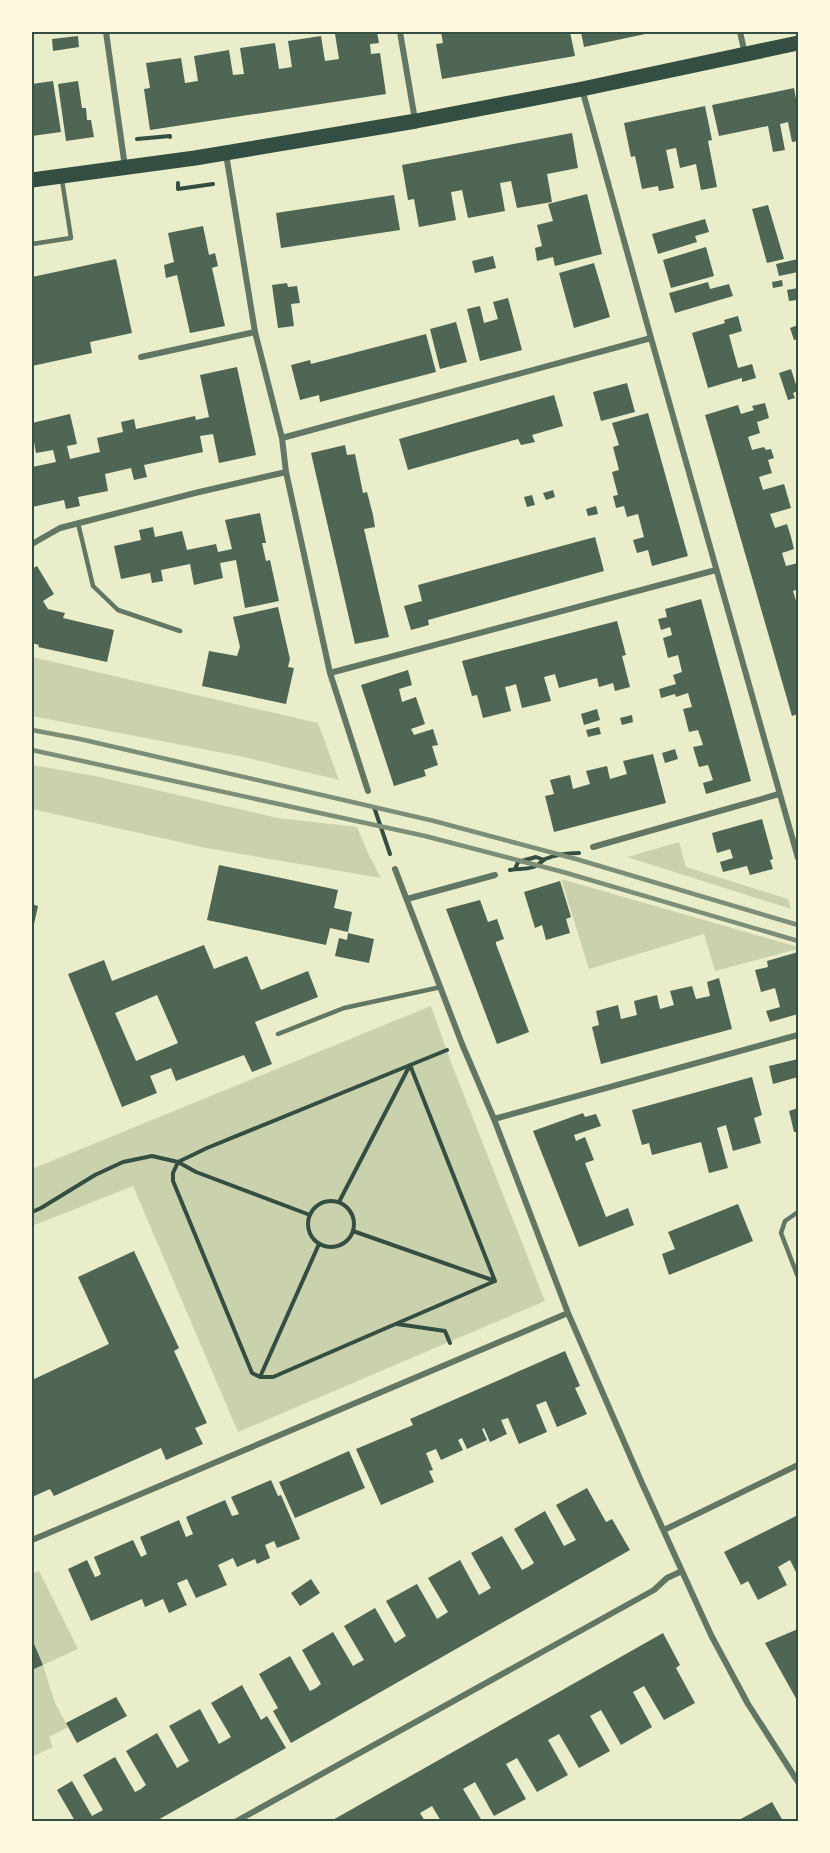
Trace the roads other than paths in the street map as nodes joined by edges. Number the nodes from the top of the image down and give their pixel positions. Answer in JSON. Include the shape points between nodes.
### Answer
{"nodes":[{"id":1,"x":106,"y":32,"type":"edge"},
{"id":2,"x":400,"y":32,"type":"edge"},
{"id":3,"x":740,"y":32,"type":"edge"},
{"id":4,"x":798,"y":43,"type":"edge"},
{"id":5,"x":746,"y":55,"type":"junction"},
{"id":6,"x":582,"y":89,"type":"junction"},
{"id":7,"x":416,"y":121,"type":"junction"},
{"id":8,"x":226,"y":153,"type":"junction"},
{"id":9,"x":125,"y":167,"type":"junction"},
{"id":10,"x":61,"y":176,"type":"junction"},
{"id":11,"x":32,"y":180,"type":"edge"},
{"id":12,"x":32,"y":244,"type":"edge"},
{"id":13,"x":255,"y":332,"type":"junction"},
{"id":14,"x":651,"y":339,"type":"junction"},
{"id":15,"x":141,"y":357,"type":"dead end"},
{"id":16,"x":282,"y":438,"type":"junction"},
{"id":17,"x":285,"y":472,"type":"junction"},
{"id":18,"x":78,"y":523,"type":"junction"},
{"id":19,"x":32,"y":544,"type":"edge"},
{"id":20,"x":716,"y":570,"type":"junction"},
{"id":21,"x":180,"y":631,"type":"dead end"},
{"id":22,"x":330,"y":673,"type":"junction"},
{"id":23,"x":368,"y":791,"type":"road end"},
{"id":24,"x":780,"y":794,"type":"junction"},
{"id":25,"x":593,"y":847,"type":"road end"},
{"id":26,"x":798,"y":858,"type":"edge"},
{"id":27,"x":395,"y":869,"type":"road end"},
{"id":28,"x":495,"y":875,"type":"dead end"},
{"id":29,"x":407,"y":899,"type":"junction"},
{"id":30,"x":441,"y":987,"type":"junction"},
{"id":31,"x":278,"y":1034,"type":"dead end"},
{"id":32,"x":798,"y":1035,"type":"edge"},
{"id":33,"x":494,"y":1119,"type":"junction"},
{"id":34,"x":798,"y":1212,"type":"edge"},
{"id":35,"x":798,"y":1277,"type":"edge"},
{"id":36,"x":568,"y":1313,"type":"junction"},
{"id":37,"x":798,"y":1465,"type":"edge"},
{"id":38,"x":664,"y":1530,"type":"junction"},
{"id":39,"x":32,"y":1540,"type":"edge"},
{"id":40,"x":682,"y":1571,"type":"junction"},
{"id":41,"x":798,"y":1782,"type":"edge"},
{"id":42,"x":235,"y":1821,"type":"edge"}],
"edges":[{"from":1,"to":9,"type":"street"},
{"from":2,"to":7,"type":"street"},
{"from":3,"to":5,"type":"street"},
{"from":4,"to":5,"type":"main road"},
{"from":5,"to":6,"type":"main road"},
{"from":6,"to":7,"type":"main road"},
{"from":6,"to":14,"type":"street"},
{"from":7,"to":8,"type":"main road"},
{"from":8,"to":9,"type":"main road"},
{"from":8,"to":13,"type":"street"},
{"from":9,"to":10,"type":"main road"},
{"from":10,"to":11,"type":"main road"},
{"from":10,"to":12,"type":"lane","via":[[71,238]]},
{"from":13,"to":15,"type":"street"},
{"from":13,"to":16,"type":"street"},
{"from":14,"to":16,"type":"street"},
{"from":14,"to":20,"type":"street"},
{"from":16,"to":17,"type":"street"},
{"from":17,"to":18,"type":"street"},
{"from":17,"to":22,"type":"street"},
{"from":18,"to":19,"type":"street"},
{"from":18,"to":21,"type":"lane","via":[[93,586],[118,610]]},
{"from":20,"to":22,"type":"street"},
{"from":20,"to":24,"type":"street"},
{"from":22,"to":23,"type":"street"},
{"from":24,"to":25,"type":"street"},
{"from":24,"to":26,"type":"street"},
{"from":27,"to":29,"type":"street"},
{"from":28,"to":29,"type":"street"},
{"from":29,"to":30,"type":"street"},
{"from":30,"to":31,"type":"lane","via":[[344,1008]]},
{"from":30,"to":33,"type":"street"},
{"from":32,"to":33,"type":"street"},
{"from":33,"to":36,"type":"street"},
{"from":34,"to":35,"type":"lane","via":[[785,1221],[781,1233]]},
{"from":36,"to":38,"type":"street"},
{"from":36,"to":39,"type":"street"},
{"from":37,"to":38,"type":"street"},
{"from":38,"to":40,"type":"street"},
{"from":40,"to":41,"type":"street","via":[[748,1704]]},
{"from":40,"to":42,"type":"street"}]}
